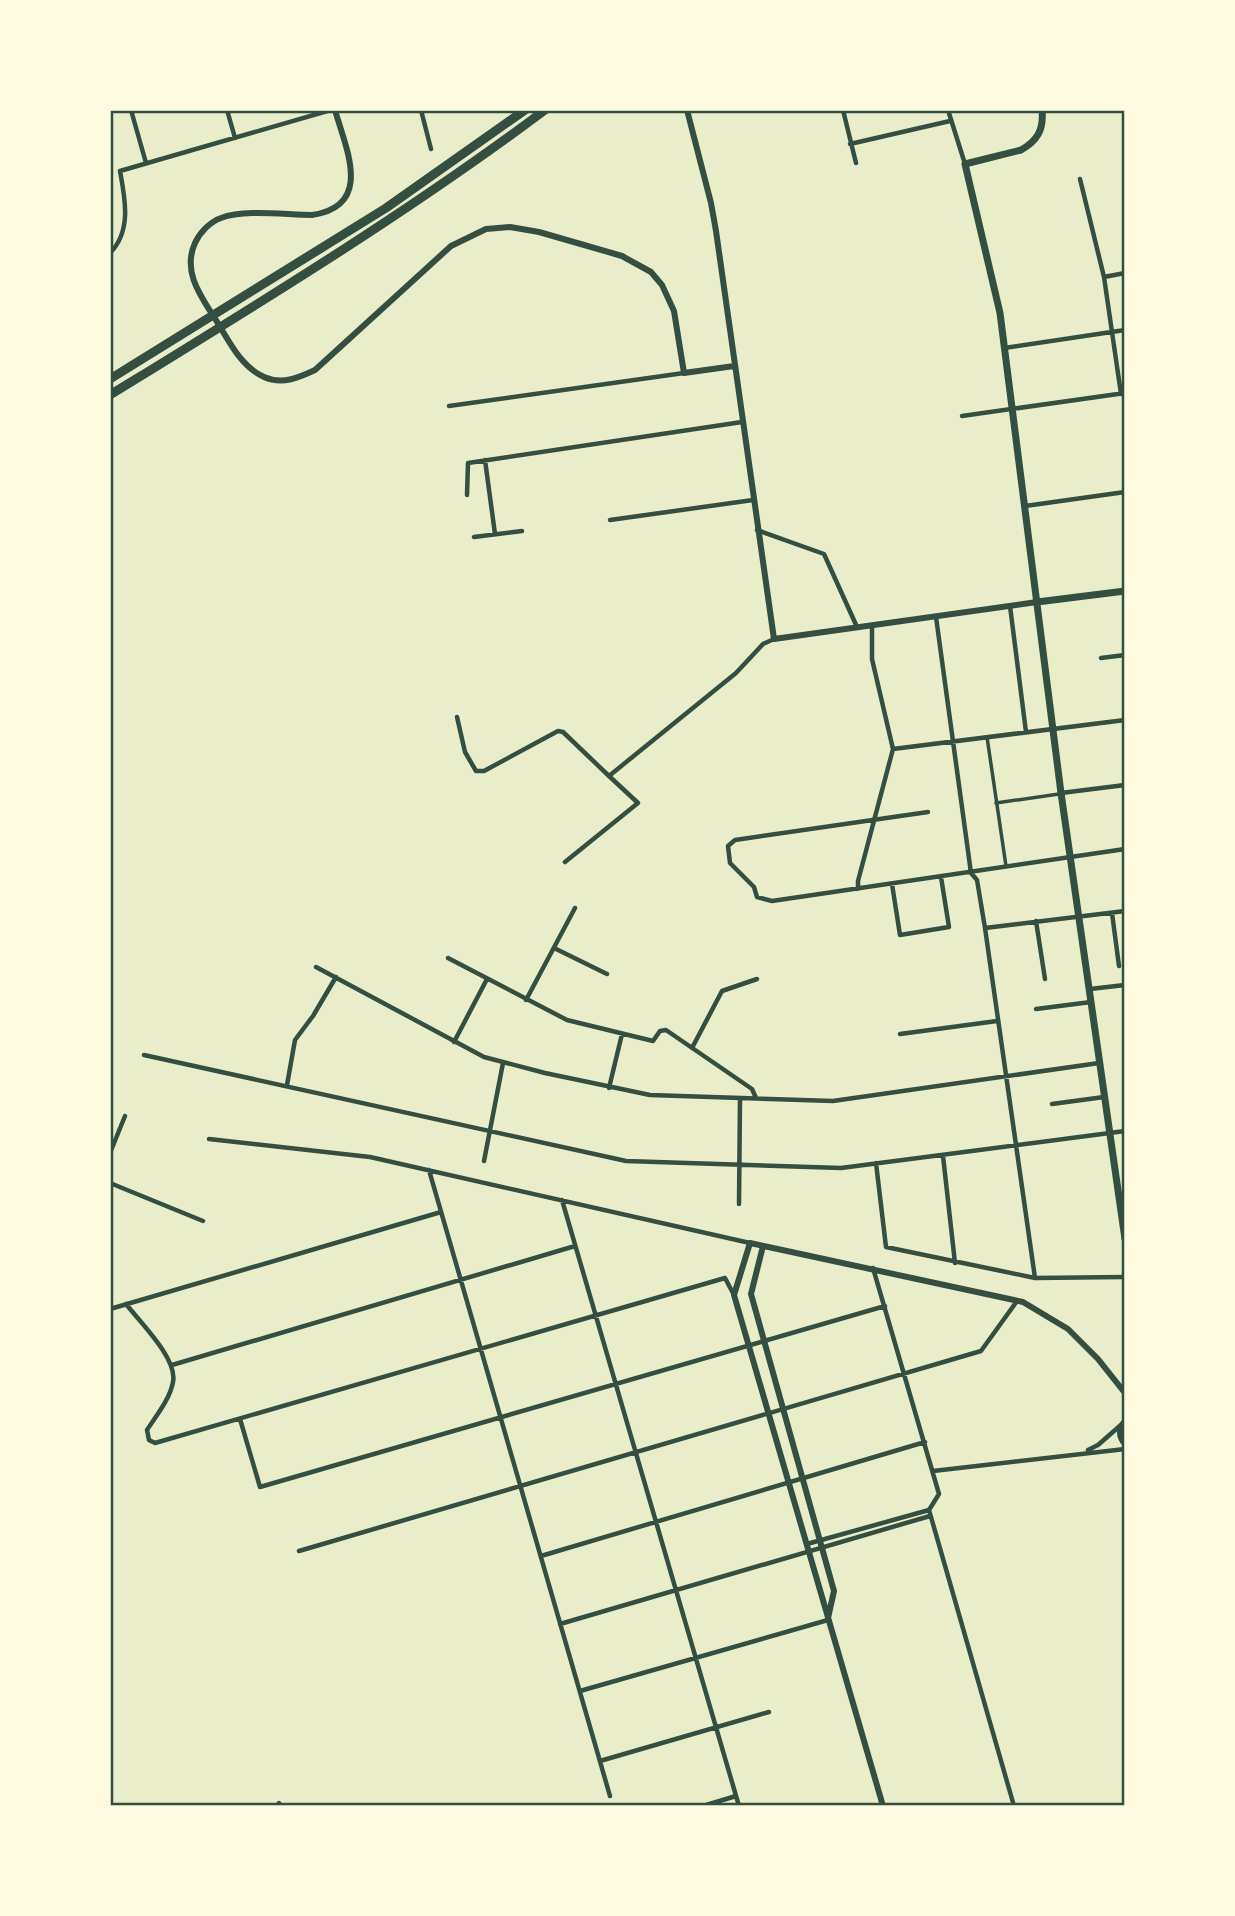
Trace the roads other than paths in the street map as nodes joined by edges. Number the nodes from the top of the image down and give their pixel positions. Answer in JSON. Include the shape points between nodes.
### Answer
{"nodes":[{"id":1,"x":131,"y":110,"type":"edge"},
{"id":2,"x":227,"y":110,"type":"edge"},
{"id":3,"x":333,"y":110,"type":"edge"},
{"id":4,"x":421,"y":110,"type":"edge"},
{"id":5,"x":515,"y":110,"type":"edge"},
{"id":6,"x":525,"y":110,"type":"edge"},
{"id":7,"x":545,"y":110,"type":"edge"},
{"id":8,"x":687,"y":110,"type":"edge"},
{"id":9,"x":843,"y":110,"type":"edge"},
{"id":10,"x":948,"y":110,"type":"edge"},
{"id":11,"x":1042,"y":110,"type":"edge"},
{"id":12,"x":950,"y":121,"type":"junction"},
{"id":13,"x":235,"y":138,"type":"junction"},
{"id":14,"x":850,"y":144,"type":"junction"},
{"id":15,"x":431,"y":149,"type":"dead end"},
{"id":16,"x":457,"y":160,"type":"junction"},
{"id":17,"x":146,"y":163,"type":"junction"},
{"id":18,"x":856,"y":163,"type":"dead end"},
{"id":19,"x":965,"y":164,"type":"junction"},
{"id":20,"x":1080,"y":178,"type":"dead end"},
{"id":21,"x":110,"y":253,"type":"edge"},
{"id":22,"x":1125,"y":273,"type":"edge"},
{"id":23,"x":1104,"y":277,"type":"junction"},
{"id":24,"x":1125,"y":331,"type":"edge"},
{"id":25,"x":1112,"y":332,"type":"junction"},
{"id":26,"x":1004,"y":348,"type":"junction"},
{"id":27,"x":734,"y":366,"type":"junction"},
{"id":28,"x":684,"y":373,"type":"junction"},
{"id":29,"x":110,"y":379,"type":"edge"},
{"id":30,"x":1123,"y":394,"type":"edge"},
{"id":31,"x":110,"y":396,"type":"edge"},
{"id":32,"x":449,"y":406,"type":"dead end"},
{"id":33,"x":1013,"y":409,"type":"junction"},
{"id":34,"x":962,"y":416,"type":"dead end"},
{"id":35,"x":742,"y":422,"type":"junction"},
{"id":36,"x":485,"y":460,"type":"junction"},
{"id":37,"x":1125,"y":492,"type":"edge"},
{"id":38,"x":467,"y":495,"type":"dead end"},
{"id":39,"x":753,"y":500,"type":"junction"},
{"id":40,"x":1024,"y":506,"type":"junction"},
{"id":41,"x":610,"y":520,"type":"dead end"},
{"id":42,"x":757,"y":530,"type":"junction"},
{"id":43,"x":522,"y":531,"type":"dead end"},
{"id":44,"x":495,"y":534,"type":"junction"},
{"id":45,"x":474,"y":537,"type":"dead end"},
{"id":46,"x":1125,"y":591,"type":"edge"},
{"id":47,"x":1037,"y":602,"type":"junction"},
{"id":48,"x":1010,"y":606,"type":"junction"},
{"id":49,"x":936,"y":617,"type":"junction"},
{"id":50,"x":872,"y":626,"type":"junction"},
{"id":51,"x":857,"y":628,"type":"junction"},
{"id":52,"x":774,"y":639,"type":"junction"},
{"id":53,"x":1125,"y":655,"type":"edge"},
{"id":54,"x":1101,"y":658,"type":"dead end"},
{"id":55,"x":457,"y":717,"type":"dead end"},
{"id":56,"x":1125,"y":720,"type":"edge"},
{"id":57,"x":1053,"y":729,"type":"junction"},
{"id":58,"x":1026,"y":732,"type":"junction"},
{"id":59,"x":987,"y":737,"type":"junction"},
{"id":60,"x":952,"y":741,"type":"junction"},
{"id":61,"x":893,"y":748,"type":"junction"},
{"id":62,"x":609,"y":776,"type":"junction"},
{"id":63,"x":1125,"y":785,"type":"edge"},
{"id":64,"x":1061,"y":793,"type":"junction"},
{"id":65,"x":996,"y":803,"type":"junction"},
{"id":66,"x":928,"y":811,"type":"dead end"},
{"id":67,"x":873,"y":820,"type":"junction"},
{"id":68,"x":1125,"y":849,"type":"edge"},
{"id":69,"x":1071,"y":857,"type":"junction"},
{"id":70,"x":565,"y":862,"type":"dead end"},
{"id":71,"x":1006,"y":868,"type":"junction"},
{"id":72,"x":971,"y":873,"type":"junction"},
{"id":73,"x":941,"y":877,"type":"junction"},
{"id":74,"x":892,"y":884,"type":"junction"},
{"id":75,"x":858,"y":889,"type":"junction"},
{"id":76,"x":575,"y":908,"type":"dead end"},
{"id":77,"x":1125,"y":911,"type":"edge"},
{"id":78,"x":1112,"y":913,"type":"junction"},
{"id":79,"x":1079,"y":916,"type":"junction"},
{"id":80,"x":1036,"y":922,"type":"junction"},
{"id":81,"x":985,"y":928,"type":"junction"},
{"id":82,"x":554,"y":948,"type":"junction"},
{"id":83,"x":448,"y":958,"type":"dead end"},
{"id":84,"x":1119,"y":966,"type":"dead end"},
{"id":85,"x":316,"y":967,"type":"dead end"},
{"id":86,"x":607,"y":974,"type":"dead end"},
{"id":87,"x":336,"y":978,"type":"junction"},
{"id":88,"x":487,"y":979,"type":"junction"},
{"id":89,"x":757,"y":979,"type":"dead end"},
{"id":90,"x":1045,"y":979,"type":"dead end"},
{"id":91,"x":1125,"y":985,"type":"edge"},
{"id":92,"x":1090,"y":989,"type":"junction"},
{"id":93,"x":526,"y":1000,"type":"junction"},
{"id":94,"x":1091,"y":1002,"type":"junction"},
{"id":95,"x":1037,"y":1009,"type":"dead end"},
{"id":96,"x":997,"y":1021,"type":"junction"},
{"id":97,"x":621,"y":1034,"type":"junction"},
{"id":98,"x":900,"y":1034,"type":"dead end"},
{"id":99,"x":454,"y":1042,"type":"junction"},
{"id":100,"x":692,"y":1048,"type":"junction"},
{"id":101,"x":144,"y":1055,"type":"dead end"},
{"id":102,"x":1100,"y":1062,"type":"junction"},
{"id":103,"x":503,"y":1063,"type":"junction"},
{"id":104,"x":1005,"y":1077,"type":"junction"},
{"id":105,"x":287,"y":1085,"type":"junction"},
{"id":106,"x":609,"y":1088,"type":"junction"},
{"id":107,"x":1105,"y":1097,"type":"junction"},
{"id":108,"x":740,"y":1098,"type":"junction"},
{"id":109,"x":756,"y":1098,"type":"junction"},
{"id":110,"x":1052,"y":1104,"type":"dead end"},
{"id":111,"x":125,"y":1116,"type":"dead end"},
{"id":112,"x":489,"y":1131,"type":"junction"},
{"id":113,"x":1125,"y":1131,"type":"edge"},
{"id":114,"x":1110,"y":1133,"type":"junction"},
{"id":115,"x":209,"y":1139,"type":"dead end"},
{"id":116,"x":1015,"y":1147,"type":"junction"},
{"id":117,"x":110,"y":1153,"type":"edge"},
{"id":118,"x":943,"y":1155,"type":"junction"},
{"id":119,"x":484,"y":1161,"type":"dead end"},
{"id":120,"x":739,"y":1163,"type":"junction"},
{"id":121,"x":876,"y":1163,"type":"junction"},
{"id":122,"x":429,"y":1170,"type":"junction"},
{"id":123,"x":110,"y":1183,"type":"edge"},
{"id":124,"x":562,"y":1200,"type":"junction"},
{"id":125,"x":739,"y":1204,"type":"dead end"},
{"id":126,"x":441,"y":1212,"type":"junction"},
{"id":127,"x":203,"y":1221,"type":"dead end"},
{"id":128,"x":1125,"y":1239,"type":"edge"},
{"id":129,"x":750,"y":1243,"type":"junction"},
{"id":130,"x":575,"y":1246,"type":"junction"},
{"id":131,"x":763,"y":1246,"type":"junction"},
{"id":132,"x":955,"y":1263,"type":"junction"},
{"id":133,"x":873,"y":1268,"type":"junction"},
{"id":134,"x":1125,"y":1277,"type":"edge"},
{"id":135,"x":1035,"y":1278,"type":"junction"},
{"id":136,"x":461,"y":1280,"type":"junction"},
{"id":137,"x":734,"y":1295,"type":"junction"},
{"id":138,"x":1018,"y":1300,"type":"junction"},
{"id":139,"x":126,"y":1304,"type":"junction"},
{"id":140,"x":885,"y":1306,"type":"junction"},
{"id":141,"x":110,"y":1309,"type":"edge"},
{"id":142,"x":595,"y":1315,"type":"junction"},
{"id":143,"x":764,"y":1341,"type":"junction"},
{"id":144,"x":748,"y":1346,"type":"junction"},
{"id":145,"x":481,"y":1349,"type":"junction"},
{"id":146,"x":172,"y":1365,"type":"junction"},
{"id":147,"x":904,"y":1373,"type":"junction"},
{"id":148,"x":615,"y":1384,"type":"junction"},
{"id":149,"x":1125,"y":1393,"type":"edge"},
{"id":150,"x":784,"y":1409,"type":"junction"},
{"id":151,"x":768,"y":1413,"type":"junction"},
{"id":152,"x":500,"y":1417,"type":"junction"},
{"id":153,"x":240,"y":1419,"type":"junction"},
{"id":154,"x":1124,"y":1422,"type":"edge"},
{"id":155,"x":925,"y":1443,"type":"junction"},
{"id":156,"x":1125,"y":1443,"type":"edge"},
{"id":157,"x":1125,"y":1449,"type":"edge"},
{"id":158,"x":636,"y":1452,"type":"junction"},
{"id":159,"x":1082,"y":1453,"type":"junction"},
{"id":160,"x":933,"y":1471,"type":"junction"},
{"id":161,"x":803,"y":1479,"type":"junction"},
{"id":162,"x":789,"y":1483,"type":"junction"},
{"id":163,"x":520,"y":1486,"type":"junction"},
{"id":164,"x":930,"y":1513,"type":"junction"},
{"id":165,"x":656,"y":1522,"type":"junction"},
{"id":166,"x":867,"y":1527,"type":"junction"},
{"id":167,"x":869,"y":1534,"type":"junction"},
{"id":168,"x":821,"y":1544,"type":"junction"},
{"id":169,"x":808,"y":1548,"type":"junction"},
{"id":170,"x":299,"y":1551,"type":"dead end"},
{"id":171,"x":541,"y":1556,"type":"junction"},
{"id":172,"x":676,"y":1590,"type":"junction"},
{"id":173,"x":828,"y":1619,"type":"junction"},
{"id":174,"x":560,"y":1624,"type":"junction"},
{"id":175,"x":696,"y":1658,"type":"junction"},
{"id":176,"x":580,"y":1691,"type":"junction"},
{"id":177,"x":769,"y":1712,"type":"dead end"},
{"id":178,"x":716,"y":1727,"type":"junction"},
{"id":179,"x":600,"y":1760,"type":"junction"},
{"id":180,"x":610,"y":1796,"type":"dead end"},
{"id":181,"x":736,"y":1796,"type":"junction"},
{"id":182,"x":703,"y":1806,"type":"edge"},
{"id":183,"x":739,"y":1806,"type":"edge"},
{"id":184,"x":883,"y":1806,"type":"edge"},
{"id":185,"x":1014,"y":1806,"type":"edge"}],
"edges":[{"from":1,"to":17,"type":"street"},
{"from":2,"to":13,"type":"street"},
{"from":3,"to":13,"type":"street"},
{"from":3,"to":28,"type":"street","via":[[351,166],[351,183],[339,206],[324,214],[222,217],[202,231],[193,247],[190,264],[195,286],[251,370],[279,381],[315,370],[451,246],[486,229],[510,227],[622,256],[651,272],[671,302]]},
{"from":4,"to":15,"type":"street"},
{"from":5,"to":16,"type":"highway"},
{"from":6,"to":16,"type":"highway"},
{"from":7,"to":31,"type":"highway","via":[[331,258]]},
{"from":8,"to":27,"type":"street","via":[[711,203]]},
{"from":9,"to":14,"type":"street"},
{"from":10,"to":12,"type":"street"},
{"from":11,"to":19,"type":"main road","via":[[1040,132],[1029,146]]},
{"from":12,"to":14,"type":"street"},
{"from":12,"to":19,"type":"street"},
{"from":13,"to":17,"type":"street"},
{"from":14,"to":18,"type":"street"},
{"from":16,"to":29,"type":"highway"},
{"from":17,"to":21,"type":"street","via":[[120,171],[124,223],[121,238]]},
{"from":19,"to":26,"type":"main road"},
{"from":20,"to":23,"type":"street"},
{"from":22,"to":23,"type":"street"},
{"from":23,"to":25,"type":"street"},
{"from":24,"to":25,"type":"street"},
{"from":25,"to":26,"type":"street"},
{"from":25,"to":30,"type":"street"},
{"from":26,"to":33,"type":"main road"},
{"from":27,"to":28,"type":"street"},
{"from":27,"to":35,"type":"street"},
{"from":28,"to":32,"type":"street"},
{"from":30,"to":33,"type":"street"},
{"from":33,"to":34,"type":"street"},
{"from":33,"to":40,"type":"main road"},
{"from":35,"to":36,"type":"street"},
{"from":35,"to":39,"type":"street"},
{"from":36,"to":38,"type":"street","via":[[468,463]]},
{"from":36,"to":44,"type":"street"},
{"from":37,"to":40,"type":"street"},
{"from":39,"to":41,"type":"street"},
{"from":39,"to":42,"type":"street"},
{"from":40,"to":47,"type":"main road"},
{"from":42,"to":51,"type":"street","via":[[824,554]]},
{"from":42,"to":52,"type":"street"},
{"from":43,"to":44,"type":"street"},
{"from":44,"to":45,"type":"street"},
{"from":46,"to":47,"type":"main road"},
{"from":47,"to":48,"type":"street"},
{"from":47,"to":57,"type":"main road"},
{"from":48,"to":49,"type":"street"},
{"from":48,"to":58,"type":"street"},
{"from":49,"to":50,"type":"street"},
{"from":49,"to":60,"type":"street"},
{"from":50,"to":51,"type":"street"},
{"from":50,"to":61,"type":"street","via":[[872,659]]},
{"from":51,"to":52,"type":"street"},
{"from":52,"to":62,"type":"street","via":[[763,643],[736,673]]},
{"from":53,"to":54,"type":"street"},
{"from":55,"to":62,"type":"street","via":[[475,771],[484,771],[558,731]]},
{"from":56,"to":57,"type":"street"},
{"from":57,"to":58,"type":"street"},
{"from":57,"to":64,"type":"main road"},
{"from":58,"to":59,"type":"street"},
{"from":59,"to":60,"type":"street"},
{"from":59,"to":65,"type":"street"},
{"from":60,"to":61,"type":"street"},
{"from":60,"to":72,"type":"street"},
{"from":61,"to":67,"type":"street"},
{"from":62,"to":70,"type":"street","via":[[638,803]]},
{"from":63,"to":64,"type":"street"},
{"from":64,"to":65,"type":"street"},
{"from":64,"to":69,"type":"main road"},
{"from":65,"to":71,"type":"street"},
{"from":66,"to":67,"type":"street"},
{"from":67,"to":75,"type":"street"},
{"from":67,"to":75,"type":"street","via":[[735,840],[728,846],[730,863],[754,887],[757,897],[772,901]]},
{"from":68,"to":69,"type":"street"},
{"from":69,"to":71,"type":"street"},
{"from":69,"to":79,"type":"main road"},
{"from":71,"to":72,"type":"street"},
{"from":72,"to":73,"type":"street"},
{"from":72,"to":81,"type":"street","via":[[977,880]]},
{"from":73,"to":74,"type":"street"},
{"from":73,"to":74,"type":"street","via":[[949,927],[900,935]]},
{"from":74,"to":75,"type":"street"},
{"from":76,"to":82,"type":"street"},
{"from":77,"to":78,"type":"street"},
{"from":78,"to":79,"type":"street"},
{"from":78,"to":84,"type":"street"},
{"from":79,"to":80,"type":"street"},
{"from":79,"to":92,"type":"main road"},
{"from":80,"to":81,"type":"street"},
{"from":80,"to":90,"type":"street"},
{"from":81,"to":96,"type":"street"},
{"from":82,"to":86,"type":"street"},
{"from":82,"to":93,"type":"street"},
{"from":83,"to":88,"type":"street"},
{"from":85,"to":87,"type":"street"},
{"from":87,"to":99,"type":"street"},
{"from":87,"to":105,"type":"street","via":[[295,1040]]},
{"from":88,"to":93,"type":"street"},
{"from":88,"to":99,"type":"street"},
{"from":89,"to":100,"type":"street","via":[[722,991]]},
{"from":91,"to":92,"type":"street"},
{"from":92,"to":94,"type":"main road"},
{"from":93,"to":97,"type":"street","via":[[567,1020]]},
{"from":94,"to":95,"type":"street"},
{"from":94,"to":102,"type":"main road"},
{"from":96,"to":98,"type":"street"},
{"from":96,"to":104,"type":"street"},
{"from":97,"to":100,"type":"street","via":[[653,1041],[666,1030]]},
{"from":97,"to":106,"type":"street"},
{"from":99,"to":103,"type":"street"},
{"from":100,"to":109,"type":"street","via":[[752,1089]]},
{"from":101,"to":105,"type":"street"},
{"from":102,"to":104,"type":"street"},
{"from":102,"to":107,"type":"main road"},
{"from":103,"to":106,"type":"street"},
{"from":103,"to":112,"type":"street"},
{"from":104,"to":109,"type":"street","via":[[833,1101]]},
{"from":104,"to":116,"type":"street"},
{"from":105,"to":112,"type":"street"},
{"from":106,"to":108,"type":"street","via":[[650,1095]]},
{"from":107,"to":110,"type":"street"},
{"from":107,"to":114,"type":"main road"},
{"from":108,"to":109,"type":"street"},
{"from":108,"to":120,"type":"street"},
{"from":111,"to":117,"type":"street"},
{"from":112,"to":119,"type":"street"},
{"from":112,"to":120,"type":"street","via":[[625,1161]]},
{"from":113,"to":114,"type":"street"},
{"from":114,"to":116,"type":"street"},
{"from":114,"to":128,"type":"main road"},
{"from":115,"to":122,"type":"street","via":[[370,1157]]},
{"from":116,"to":118,"type":"street"},
{"from":116,"to":135,"type":"street"},
{"from":118,"to":121,"type":"street"},
{"from":118,"to":132,"type":"street"},
{"from":120,"to":121,"type":"street","via":[[841,1168]]},
{"from":120,"to":125,"type":"street"},
{"from":121,"to":132,"type":"street","via":[[886,1247]]},
{"from":122,"to":124,"type":"street"},
{"from":122,"to":126,"type":"street"},
{"from":123,"to":127,"type":"street"},
{"from":124,"to":129,"type":"street"},
{"from":124,"to":130,"type":"street"},
{"from":126,"to":136,"type":"street"},
{"from":126,"to":139,"type":"street"},
{"from":129,"to":131,"type":"street"},
{"from":129,"to":137,"type":"street"},
{"from":130,"to":136,"type":"street"},
{"from":130,"to":142,"type":"street"},
{"from":131,"to":133,"type":"street"},
{"from":131,"to":143,"type":"street","via":[[751,1294]]},
{"from":132,"to":135,"type":"street"},
{"from":133,"to":138,"type":"street"},
{"from":133,"to":140,"type":"street"},
{"from":134,"to":135,"type":"street"},
{"from":136,"to":145,"type":"street"},
{"from":136,"to":146,"type":"street"},
{"from":137,"to":142,"type":"street","via":[[725,1278]]},
{"from":137,"to":144,"type":"street"},
{"from":138,"to":147,"type":"street","via":[[981,1351]]},
{"from":138,"to":149,"type":"street","via":[[1068,1329]]},
{"from":139,"to":141,"type":"street"},
{"from":139,"to":146,"type":"street"},
{"from":140,"to":143,"type":"street"},
{"from":140,"to":147,"type":"street"},
{"from":142,"to":145,"type":"street"},
{"from":142,"to":148,"type":"street"},
{"from":143,"to":144,"type":"street"},
{"from":143,"to":150,"type":"street"},
{"from":144,"to":148,"type":"street"},
{"from":144,"to":151,"type":"street"},
{"from":145,"to":152,"type":"street"},
{"from":145,"to":153,"type":"street"},
{"from":146,"to":153,"type":"street","via":[[174,1381],[147,1430],[149,1440],[155,1443]]},
{"from":147,"to":150,"type":"street"},
{"from":147,"to":155,"type":"street"},
{"from":148,"to":152,"type":"street"},
{"from":148,"to":158,"type":"street"},
{"from":150,"to":151,"type":"street"},
{"from":150,"to":161,"type":"street"},
{"from":151,"to":158,"type":"street"},
{"from":151,"to":162,"type":"street"},
{"from":152,"to":153,"type":"street","via":[[260,1487]]},
{"from":152,"to":163,"type":"street"},
{"from":154,"to":156,"type":"main road","via":[[1120,1437]]},
{"from":154,"to":159,"type":"street"},
{"from":155,"to":160,"type":"street"},
{"from":155,"to":161,"type":"street"},
{"from":157,"to":159,"type":"street"},
{"from":158,"to":163,"type":"street"},
{"from":158,"to":165,"type":"street"},
{"from":159,"to":160,"type":"street"},
{"from":160,"to":164,"type":"street","via":[[939,1494]]},
{"from":161,"to":162,"type":"street"},
{"from":161,"to":168,"type":"street"},
{"from":162,"to":165,"type":"street"},
{"from":162,"to":169,"type":"street"},
{"from":163,"to":170,"type":"street"},
{"from":163,"to":171,"type":"street"},
{"from":164,"to":166,"type":"street"},
{"from":164,"to":167,"type":"street"},
{"from":164,"to":185,"type":"street"},
{"from":165,"to":171,"type":"street"},
{"from":165,"to":172,"type":"street"},
{"from":166,"to":167,"type":"street"},
{"from":166,"to":168,"type":"street"},
{"from":167,"to":168,"type":"street"},
{"from":168,"to":169,"type":"street"},
{"from":168,"to":173,"type":"street","via":[[834,1591]]},
{"from":169,"to":172,"type":"street"},
{"from":169,"to":173,"type":"street"},
{"from":171,"to":174,"type":"street"},
{"from":172,"to":174,"type":"street"},
{"from":172,"to":175,"type":"street"},
{"from":173,"to":175,"type":"street"},
{"from":173,"to":184,"type":"street"},
{"from":174,"to":176,"type":"street"},
{"from":175,"to":176,"type":"street"},
{"from":175,"to":178,"type":"street"},
{"from":176,"to":179,"type":"street"},
{"from":177,"to":178,"type":"street"},
{"from":178,"to":179,"type":"street"},
{"from":178,"to":181,"type":"street"},
{"from":179,"to":180,"type":"street"},
{"from":181,"to":182,"type":"street"},
{"from":181,"to":183,"type":"street"}]}
